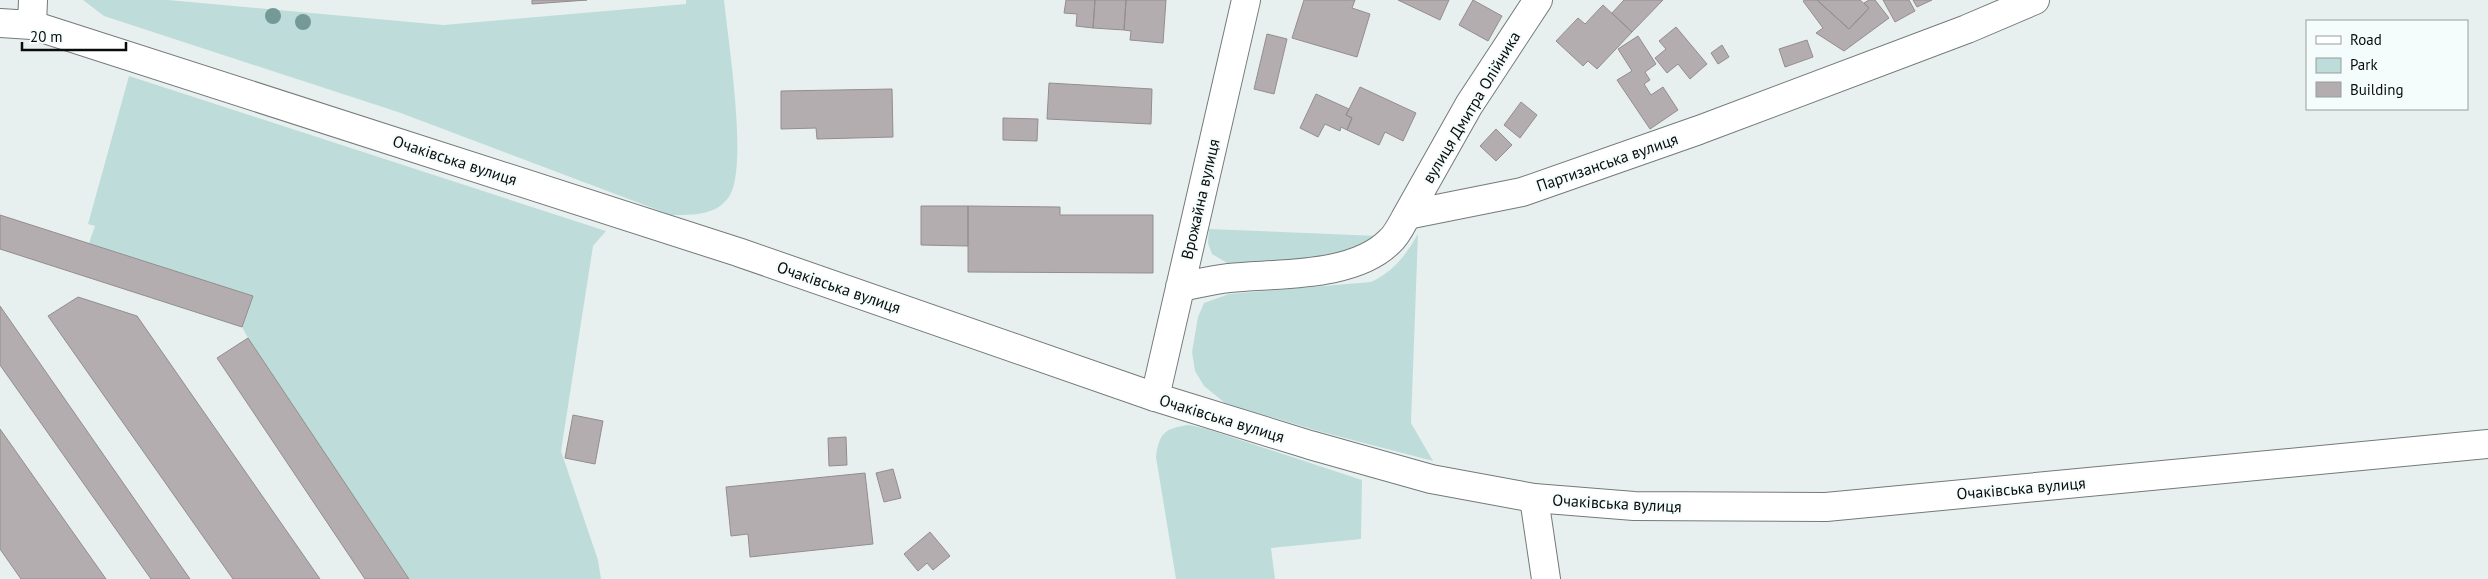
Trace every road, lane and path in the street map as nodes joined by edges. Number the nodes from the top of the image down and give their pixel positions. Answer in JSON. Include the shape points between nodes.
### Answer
{"nodes":[{"id":1,"x":1246,"y":0,"type":"edge"},
{"id":2,"x":1538,"y":0,"type":"edge"},
{"id":3,"x":2035,"y":0,"type":"edge"},
{"id":4,"x":32,"y":13,"type":"edge"},
{"id":5,"x":0,"y":23,"type":"edge"},
{"id":6,"x":1407,"y":216,"type":"junction"},
{"id":7,"x":1180,"y":287,"type":"junction"},
{"id":8,"x":1155,"y":397,"type":"junction"},
{"id":9,"x":2488,"y":444,"type":"edge"},
{"id":10,"x":1534,"y":498,"type":"junction"},
{"id":11,"x":1546,"y":579,"type":"edge"}],
"edges":[{"from":1,"to":7,"type":"street","name":"Врожайна вулиця"},
{"from":2,"to":6,"type":"street","name":"вулиця Дмитра Олійника","via":[[1469,105]]},
{"from":3,"to":6,"type":"street","name":"Партизанська вулиця","via":[[1700,130],[1522,192]]},
{"from":4,"to":5,"type":"street","name":"Очаківська вулиця"},
{"from":4,"to":8,"type":"street","name":"Очаківська вулиця"},
{"from":6,"to":7,"type":"street","via":[[1391,241],[1354,262],[1298,273],[1228,278]]},
{"from":7,"to":8,"type":"street","name":"Врожайна вулиця"},
{"from":8,"to":10,"type":"street","name":"Очаківська вулиця","via":[[1431,479]]},
{"from":9,"to":10,"type":"street","name":"Очаківська вулиця","via":[[1826,507],[1634,506]]},
{"from":10,"to":11,"type":"street"}]}
